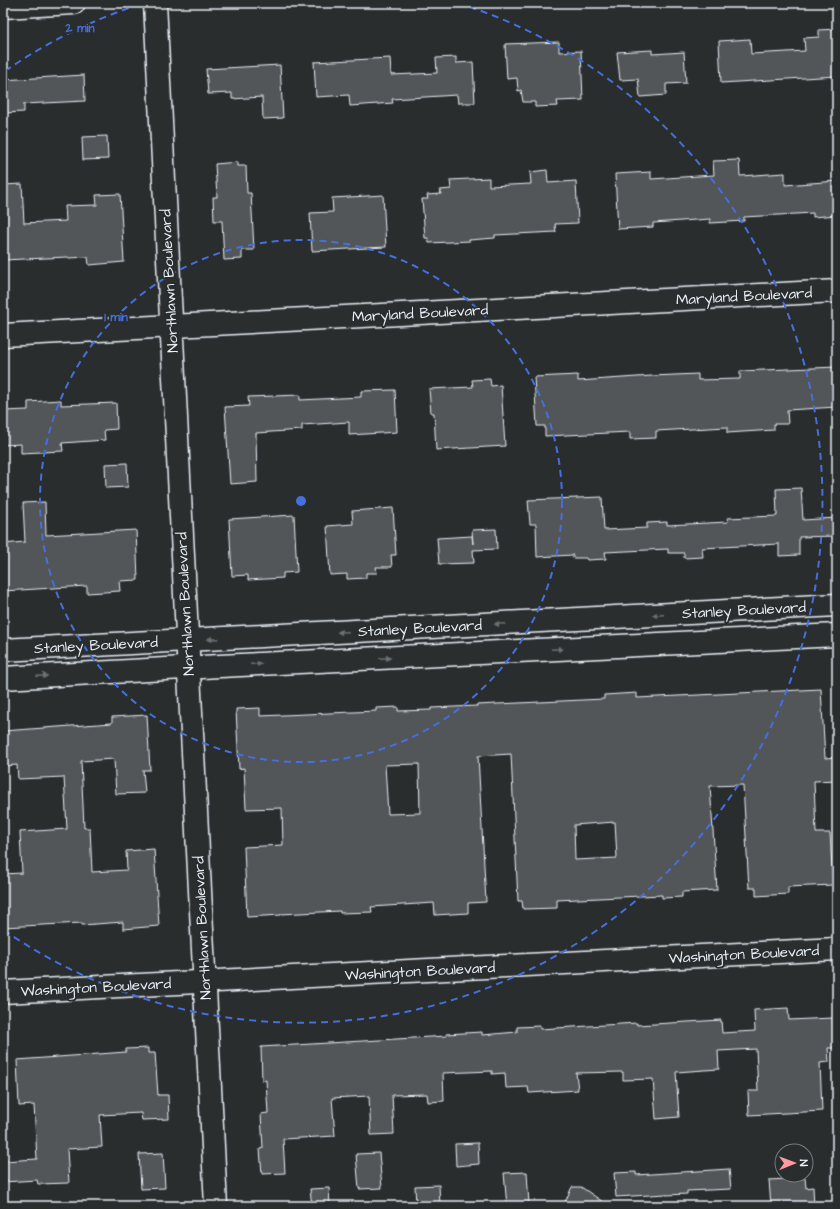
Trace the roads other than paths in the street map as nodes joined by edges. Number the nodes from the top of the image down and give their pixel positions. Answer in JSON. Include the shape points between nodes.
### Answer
{"nodes":[{"id":1,"x":74,"y":3,"type":"edge"},
{"id":2,"x":155,"y":3,"type":"edge"},
{"id":3,"x":3,"y":7,"type":"edge"},
{"id":4,"x":837,"y":291,"type":"edge"},
{"id":5,"x":171,"y":326,"type":"junction"},
{"id":6,"x":3,"y":335,"type":"edge"},
{"id":7,"x":837,"y":605,"type":"edge"},
{"id":8,"x":530,"y":622,"type":"junction"},
{"id":9,"x":837,"y":635,"type":"edge"},
{"id":10,"x":187,"y":640,"type":"junction"},
{"id":11,"x":3,"y":650,"type":"edge"},
{"id":12,"x":531,"y":650,"type":"junction"},
{"id":13,"x":189,"y":668,"type":"junction"},
{"id":14,"x":3,"y":678,"type":"edge"},
{"id":15,"x":837,"y":949,"type":"edge"},
{"id":16,"x":204,"y":982,"type":"junction"},
{"id":17,"x":3,"y":992,"type":"edge"},
{"id":18,"x":216,"y":1206,"type":"edge"}],
"edges":[{"from":1,"to":3,"type":"street"},
{"from":2,"to":5,"type":"street","name":"Northlawn Boulevard"},
{"from":4,"to":5,"type":"street","name":"Maryland Boulevard"},
{"from":5,"to":6,"type":"street","name":"Maryland Boulevard"},
{"from":5,"to":10,"type":"street","name":"Northlawn Boulevard"},
{"from":7,"to":8,"type":"street","name":"Stanley Boulevard","one_way":true},
{"from":8,"to":10,"type":"street","name":"Stanley Boulevard","one_way":true},
{"from":8,"to":12,"type":"street"},
{"from":12,"to":9,"type":"street","name":"Stanley Boulevard","one_way":true},
{"from":10,"to":11,"type":"street","name":"Stanley Boulevard"},
{"from":10,"to":13,"type":"street","name":"Northlawn Boulevard"},
{"from":13,"to":12,"type":"street","name":"Stanley Boulevard","one_way":true},
{"from":14,"to":13,"type":"street","name":"Stanley Boulevard","one_way":true},
{"from":13,"to":16,"type":"street","name":"Northlawn Boulevard"},
{"from":15,"to":16,"type":"street","name":"Washington Boulevard"},
{"from":16,"to":17,"type":"street","name":"Washington Boulevard"},
{"from":16,"to":18,"type":"street","name":"Northlawn Boulevard"}]}
